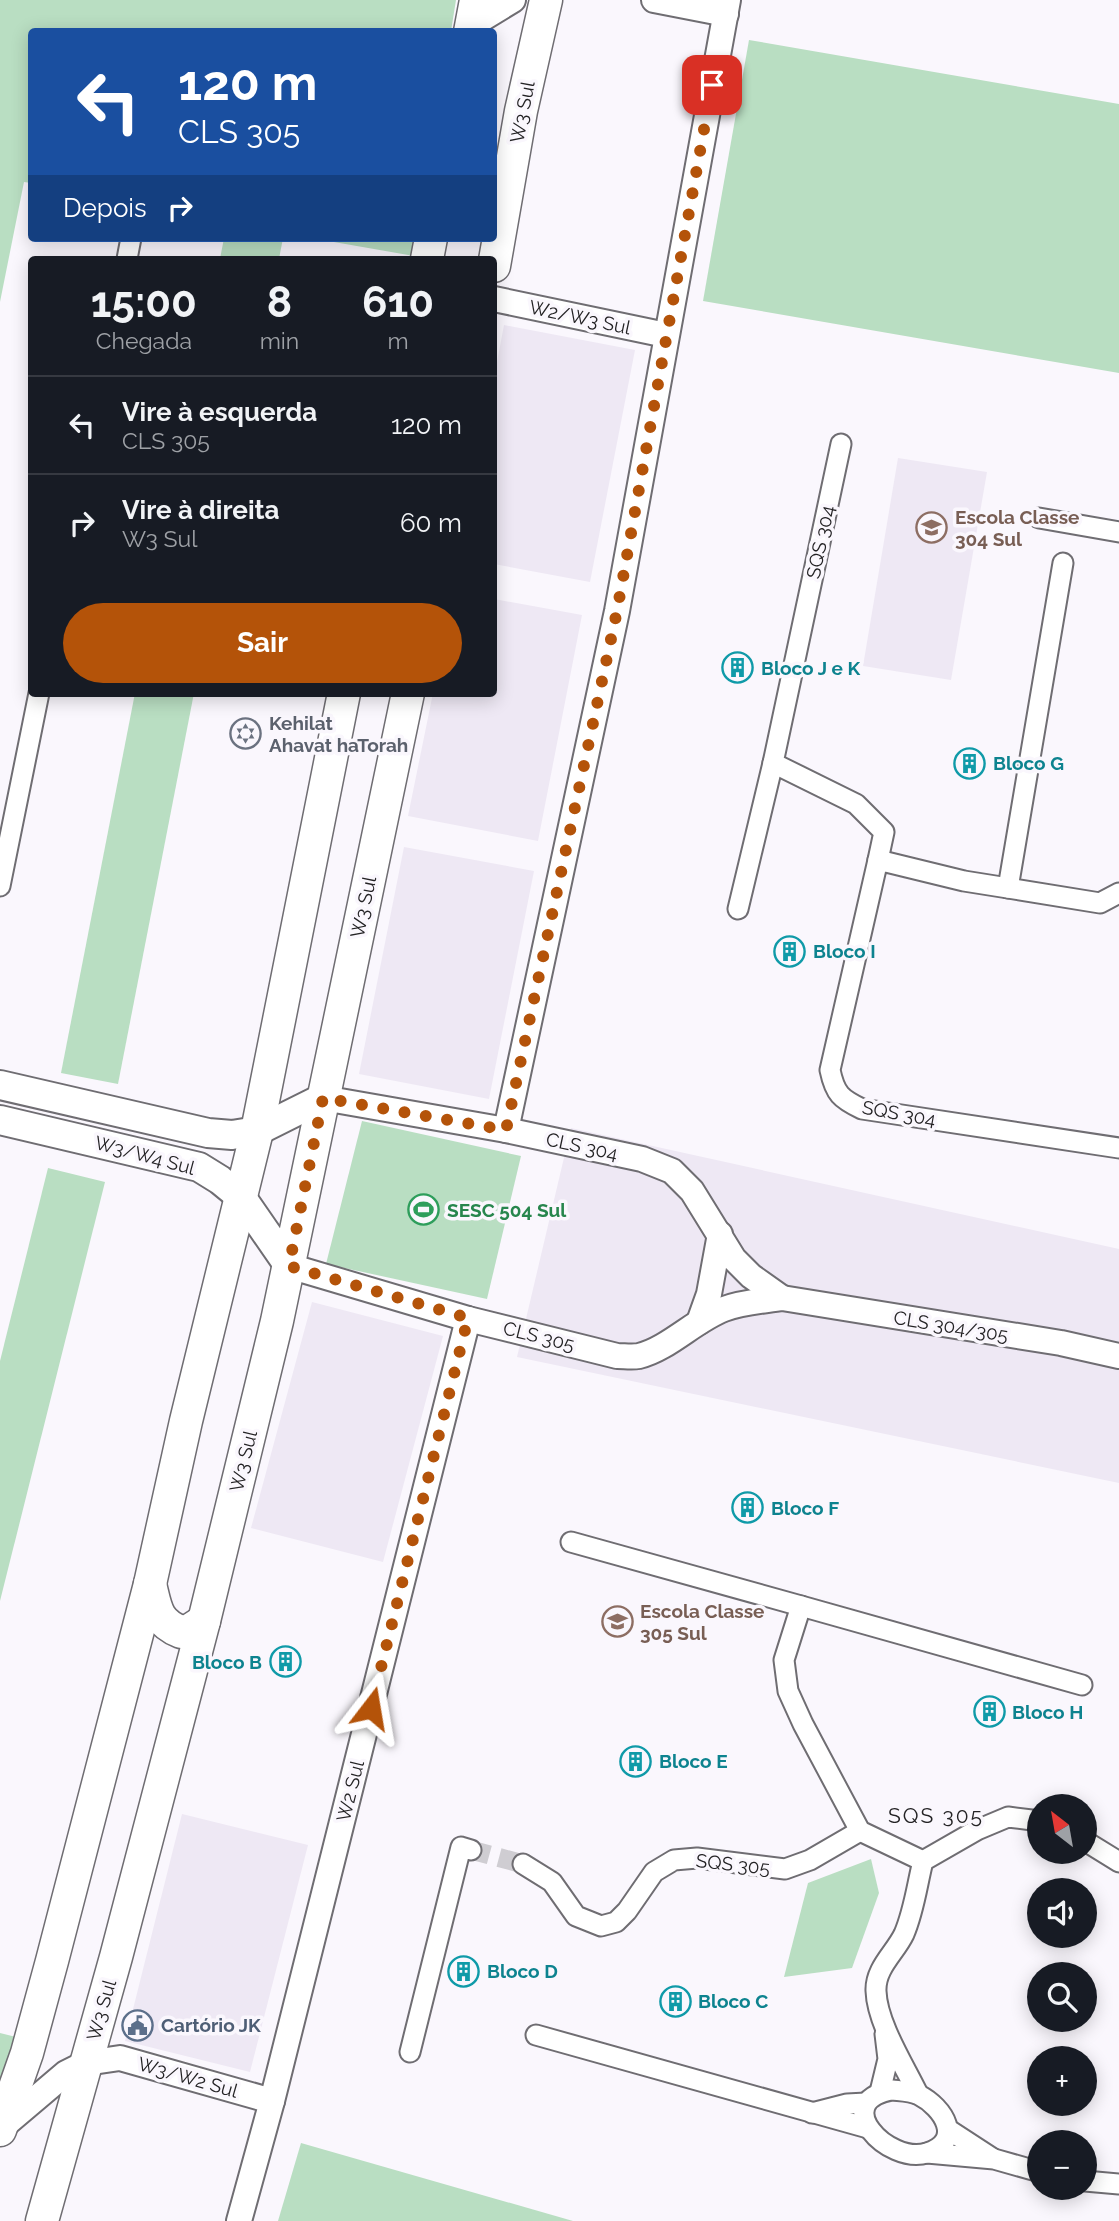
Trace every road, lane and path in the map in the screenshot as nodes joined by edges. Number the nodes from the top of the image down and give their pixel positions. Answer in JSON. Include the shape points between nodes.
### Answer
{"nodes":[{"id":1,"x":513,"y":0,"type":"edge"},
{"id":2,"x":546,"y":0,"type":"edge"},
{"id":3,"x":654,"y":0,"type":"edge"},
{"id":4,"x":727,"y":7,"type":"edge"},
{"id":5,"x":473,"y":19,"type":"edge"},
{"id":6,"x":496,"y":256,"type":"edge"},
{"id":7,"x":497,"y":300,"type":"edge"},
{"id":8,"x":666,"y":335,"type":"junction"},
{"id":9,"x":841,"y":444,"type":"dead end"},
{"id":10,"x":1039,"y":518,"type":"dead end"},
{"id":11,"x":1119,"y":532,"type":"edge"},
{"id":12,"x":1063,"y":563,"type":"dead end"},
{"id":13,"x":38,"y":697,"type":"edge"},
{"id":14,"x":343,"y":697,"type":"edge"},
{"id":15,"x":404,"y":697,"type":"edge"},
{"id":16,"x":773,"y":763,"type":"junction"},
{"id":17,"x":878,"y":860,"type":"junction"},
{"id":18,"x":0,"y":886,"type":"edge"},
{"id":19,"x":1008,"y":888,"type":"junction"},
{"id":20,"x":1119,"y":893,"type":"edge"},
{"id":21,"x":738,"y":909,"type":"dead end"},
{"id":22,"x":0,"y":1085,"type":"edge"},
{"id":23,"x":323,"y":1098,"type":"junction"},
{"id":24,"x":100,"y":1109,"type":"junction"},
{"id":25,"x":0,"y":1120,"type":"edge"},
{"id":26,"x":506,"y":1130,"type":"junction"},
{"id":27,"x":257,"y":1131,"type":"junction"},
{"id":28,"x":91,"y":1140,"type":"junction"},
{"id":29,"x":1119,"y":1148,"type":"edge"},
{"id":30,"x":242,"y":1198,"type":"junction"},
{"id":31,"x":720,"y":1234,"type":"junction"},
{"id":32,"x":289,"y":1266,"type":"junction"},
{"id":33,"x":782,"y":1298,"type":"junction"},
{"id":34,"x":468,"y":1318,"type":"junction"},
{"id":35,"x":699,"y":1322,"type":"junction"},
{"id":36,"x":1119,"y":1356,"type":"edge"},
{"id":37,"x":571,"y":1542,"type":"dead end"},
{"id":38,"x":150,"y":1584,"type":"junction"},
{"id":39,"x":801,"y":1606,"type":"junction"},
{"id":40,"x":204,"y":1620,"type":"junction"},
{"id":41,"x":1083,"y":1685,"type":"dead end"},
{"id":42,"x":1027,"y":1819,"type":"edge"},
{"id":43,"x":860,"y":1831,"type":"junction"},
{"id":44,"x":1097,"y":1848,"type":"edge"},
{"id":45,"x":471,"y":1850,"type":"dead end"},
{"id":46,"x":923,"y":1861,"type":"junction"},
{"id":47,"x":1119,"y":1862,"type":"edge"},
{"id":48,"x":523,"y":1864,"type":"tunnel mouth"},
{"id":49,"x":884,"y":2023,"type":"junction"},
{"id":50,"x":536,"y":2035,"type":"dead end"},
{"id":51,"x":410,"y":2052,"type":"dead end"},
{"id":52,"x":86,"y":2063,"type":"junction"},
{"id":53,"x":918,"y":2094,"type":"junction"},
{"id":54,"x":873,"y":2097,"type":"junction"},
{"id":55,"x":272,"y":2101,"type":"junction"},
{"id":56,"x":811,"y":2113,"type":"junction"},
{"id":57,"x":0,"y":2129,"type":"edge"},
{"id":58,"x":868,"y":2129,"type":"junction"},
{"id":59,"x":949,"y":2130,"type":"junction"},
{"id":60,"x":927,"y":2153,"type":"junction"},
{"id":61,"x":994,"y":2159,"type":"junction"},
{"id":62,"x":1027,"y":2168,"type":"edge"},
{"id":63,"x":1097,"y":2181,"type":"edge"},
{"id":64,"x":1119,"y":2184,"type":"edge"},
{"id":65,"x":42,"y":2221,"type":"edge"},
{"id":66,"x":239,"y":2221,"type":"edge"}],
"edges":[{"from":1,"to":5,"type":"street"},
{"from":2,"to":6,"type":"main road","name":"W3 Sul"},
{"from":3,"to":4,"type":"street"},
{"from":4,"to":8,"type":"street"},
{"from":7,"to":8,"type":"street","name":"W2/W3 Sul"},
{"from":8,"to":26,"type":"street","via":[[617,611]]},
{"from":9,"to":16,"type":"street","name":"SQS 304"},
{"from":10,"to":11,"type":"street"},
{"from":12,"to":19,"type":"street"},
{"from":13,"to":18,"type":"street"},
{"from":14,"to":27,"type":"main road"},
{"from":15,"to":23,"type":"main road","name":"W3 Sul"},
{"from":16,"to":17,"type":"street","name":"SQS 304","via":[[856,804],[884,832]]},
{"from":16,"to":21,"type":"street","name":"SQS 304"},
{"from":17,"to":19,"type":"street"},
{"from":17,"to":29,"type":"street","name":"SQS 304","via":[[830,1070],[833,1087],[845,1101],[862,1109]]},
{"from":19,"to":20,"type":"street","via":[[1100,903]]},
{"from":22,"to":24,"type":"main road","name":"W3/W4 Sul"},
{"from":23,"to":26,"type":"street","name":"CLS 304"},
{"from":23,"to":27,"type":"main road","name":"W3/W4 Sul"},
{"from":23,"to":32,"type":"main road","name":"W3 Sul"},
{"from":24,"to":27,"type":"main road","name":"W3/W4 Sul","via":[[208,1133]]},
{"from":24,"to":28,"type":"main road"},
{"from":25,"to":28,"type":"main road","name":"W3/W4 Sul"},
{"from":26,"to":31,"type":"street","name":"CLS 304","via":[[642,1159],[672,1171],[692,1191]]},
{"from":27,"to":30,"type":"main road"},
{"from":28,"to":30,"type":"main road","name":"W3/W4 Sul","via":[[199,1167]]},
{"from":30,"to":32,"type":"main road","name":"W3/W4 Sul"},
{"from":30,"to":38,"type":"main road"},
{"from":31,"to":33,"type":"street","name":"CLS 304","via":[[734,1259]]},
{"from":31,"to":35,"type":"street"},
{"from":32,"to":34,"type":"street","name":"CLS 305"},
{"from":32,"to":40,"type":"main road","name":"W3 Sul"},
{"from":33,"to":35,"type":"street","name":"CLS 305","via":[[723,1309]]},
{"from":33,"to":36,"type":"street","name":"CLS 304/305"},
{"from":34,"to":35,"type":"street","name":"CLS 305","via":[[617,1356],[639,1356]]},
{"from":34,"to":55,"type":"street","name":"W2 Sul"},
{"from":37,"to":39,"type":"street"},
{"from":38,"to":40,"type":"main road","via":[[163,1623],[181,1632]]},
{"from":38,"to":57,"type":"main road","via":[[27,2053]]},
{"from":39,"to":41,"type":"street"},
{"from":39,"to":43,"type":"street","via":[[784,1660],[789,1691]]},
{"from":40,"to":52,"type":"main road","name":"W3 Sul"},
{"from":42,"to":46,"type":"street","via":[[1008,1816]]},
{"from":43,"to":46,"type":"street"},
{"from":43,"to":48,"type":"street","name":"SQS 305","via":[[785,1869],[697,1857],[674,1860],[654,1872],[616,1922],[601,1926],[576,1916],[552,1882]]},
{"from":44,"to":47,"type":"street"},
{"from":45,"to":51,"type":"street","via":[[461,1847]]},
{"from":46,"to":49,"type":"street","via":[[903,1937],[880,1970],[875,1988]]},
{"from":49,"to":53,"type":"street"},
{"from":49,"to":54,"type":"street","via":[[888,2059]]},
{"from":50,"to":56,"type":"street"},
{"from":52,"to":55,"type":"street","name":"W3/W2 Sul","via":[[120,2058]]},
{"from":52,"to":57,"type":"street","name":"W3/W2 Sul","via":[[54,2082]]},
{"from":52,"to":65,"type":"main road","name":"W3 Sul"},
{"from":53,"to":54,"type":"street","via":[[892,2090]]},
{"from":53,"to":59,"type":"street","via":[[945,2118]]},
{"from":54,"to":56,"type":"street"},
{"from":54,"to":58,"type":"street","via":[[863,2114]]},
{"from":55,"to":66,"type":"street","name":"W2 Sul"},
{"from":56,"to":58,"type":"street"},
{"from":58,"to":60,"type":"street","via":[[895,2149]]},
{"from":59,"to":60,"type":"street","via":[[945,2141]]},
{"from":59,"to":61,"type":"street"},
{"from":60,"to":61,"type":"street"},
{"from":61,"to":62,"type":"street"},
{"from":63,"to":64,"type":"street"}]}
